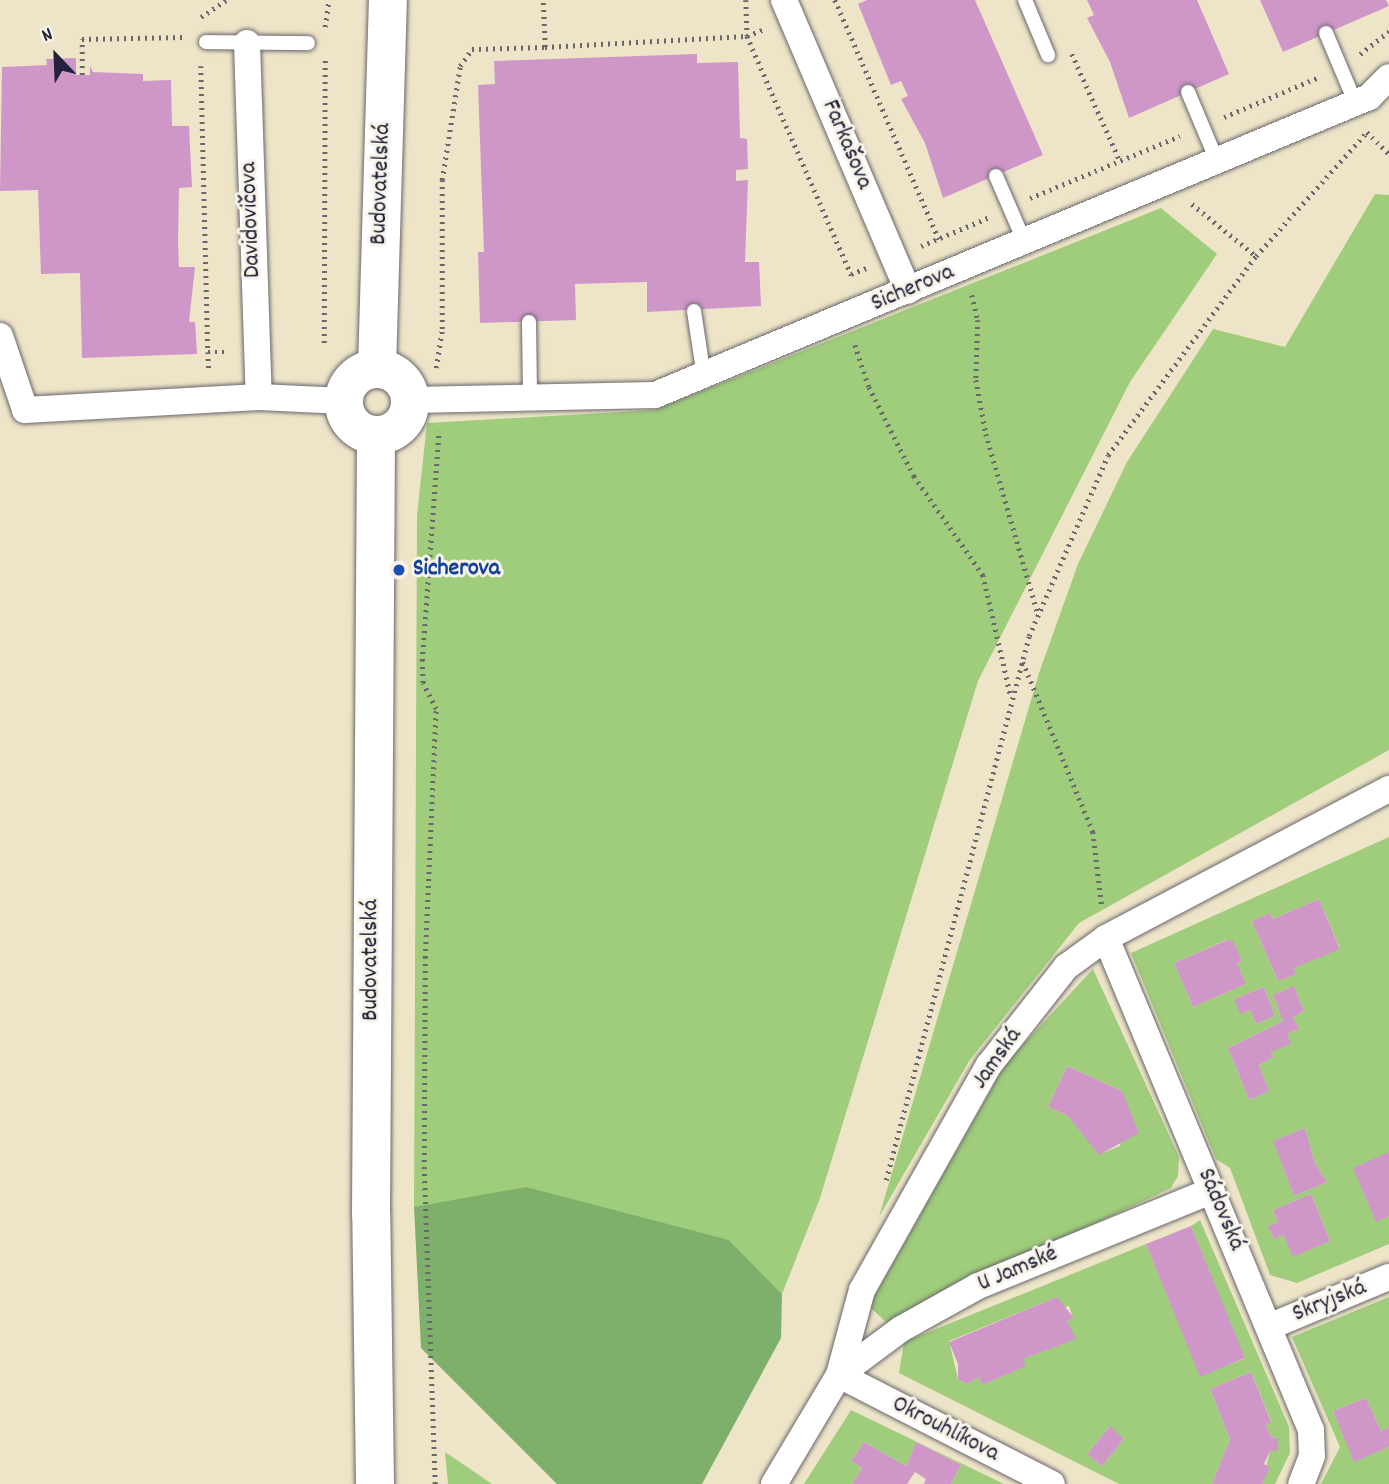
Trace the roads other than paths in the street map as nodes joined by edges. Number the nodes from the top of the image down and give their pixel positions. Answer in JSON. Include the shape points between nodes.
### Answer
{"nodes":[{"id":1,"x":388,"y":0,"type":"edge"},
{"id":2,"x":784,"y":0,"type":"edge"},
{"id":3,"x":1025,"y":0,"type":"edge"},
{"id":4,"x":1326,"y":33,"type":"dead end"},
{"id":5,"x":247,"y":43,"type":"junction"},
{"id":6,"x":308,"y":43,"type":"dead end"},
{"id":7,"x":202,"y":45,"type":"road end"},
{"id":8,"x":1048,"y":55,"type":"road end"},
{"id":9,"x":1389,"y":77,"type":"edge"},
{"id":10,"x":1188,"y":92,"type":"dead end"},
{"id":11,"x":1362,"y":99,"type":"junction"},
{"id":12,"x":1217,"y":161,"type":"junction"},
{"id":13,"x":996,"y":176,"type":"dead end"},
{"id":14,"x":1025,"y":243,"type":"junction"},
{"id":15,"x":908,"y":290,"type":"junction"},
{"id":16,"x":694,"y":311,"type":"dead end"},
{"id":17,"x":529,"y":321,"type":"dead end"},
{"id":18,"x":0,"y":336,"type":"edge"},
{"id":19,"x":377,"y":368,"type":"junction"},
{"id":20,"x":704,"y":377,"type":"junction"},
{"id":21,"x":424,"y":388,"type":"junction"},
{"id":22,"x":259,"y":397,"type":"junction"},
{"id":23,"x":530,"y":397,"type":"junction"},
{"id":24,"x":344,"y":401,"type":"junction"},
{"id":25,"x":376,"y":435,"type":"junction"},
{"id":26,"x":1389,"y":789,"type":"edge"},
{"id":27,"x":1106,"y":939,"type":"junction"},
{"id":28,"x":1211,"y":1191,"type":"junction"},
{"id":29,"x":1389,"y":1278,"type":"edge"},
{"id":30,"x":1271,"y":1326,"type":"junction"},
{"id":31,"x":839,"y":1375,"type":"junction"},
{"id":32,"x":375,"y":1484,"type":"edge"},
{"id":33,"x":774,"y":1484,"type":"edge"},
{"id":34,"x":1052,"y":1484,"type":"edge"},
{"id":35,"x":1301,"y":1484,"type":"edge"}],
"edges":[{"from":1,"to":19,"type":"street","name":"Budovatelská"},
{"from":2,"to":15,"type":"street","name":"Farkašova"},
{"from":3,"to":8,"type":"lane"},
{"from":4,"to":11,"type":"lane","via":[[1340,66]]},
{"from":5,"to":6,"type":"lane"},
{"from":5,"to":7,"type":"lane"},
{"from":5,"to":22,"type":"street","name":"Davidovičova"},
{"from":9,"to":11,"type":"street","name":"Sicherova"},
{"from":10,"to":12,"type":"lane"},
{"from":11,"to":12,"type":"street","name":"Sicherova"},
{"from":12,"to":14,"type":"street","name":"Sicherova"},
{"from":13,"to":14,"type":"lane"},
{"from":14,"to":15,"type":"street","name":"Sicherova"},
{"from":15,"to":20,"type":"street","name":"Sicherova"},
{"from":16,"to":20,"type":"lane"},
{"from":17,"to":23,"type":"lane"},
{"from":18,"to":22,"type":"street","via":[[25,410]]},
{"from":19,"to":21,"type":"street"},
{"from":19,"to":24,"type":"street","via":[[358,375]]},
{"from":20,"to":23,"type":"street","name":"Sicherova","via":[[654,395]]},
{"from":21,"to":23,"type":"street","name":"Sicherova"},
{"from":21,"to":25,"type":"street","via":[[405,421],[387,434]]},
{"from":22,"to":24,"type":"street"},
{"from":24,"to":25,"type":"street","via":[[357,429]]},
{"from":25,"to":32,"type":"street","name":"Budovatelská","via":[[371,1214]]},
{"from":26,"to":27,"type":"street","name":"Jamská"},
{"from":27,"to":28,"type":"street","name":"Sádovská"},
{"from":27,"to":31,"type":"street","name":"Jamská","via":[[1066,967],[989,1065],[862,1290]]},
{"from":28,"to":30,"type":"street","name":"Sádovská"},
{"from":28,"to":31,"type":"street","name":"U Jamské","via":[[978,1286],[901,1329]]},
{"from":29,"to":30,"type":"street","name":"Skryjská"},
{"from":30,"to":35,"type":"street","name":"Sádovská","via":[[1311,1430],[1312,1455]]},
{"from":31,"to":33,"type":"street","name":"Jamská"},
{"from":31,"to":34,"type":"street","name":"Okrouhlíkova"}]}
